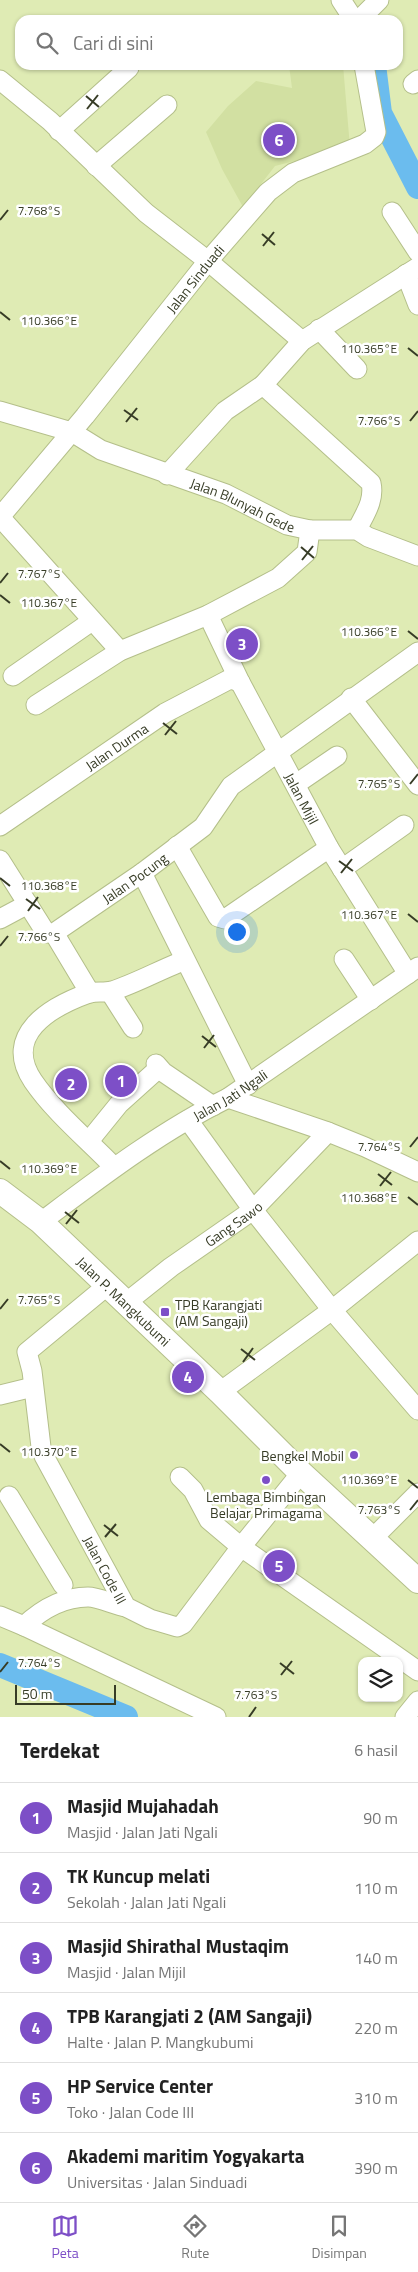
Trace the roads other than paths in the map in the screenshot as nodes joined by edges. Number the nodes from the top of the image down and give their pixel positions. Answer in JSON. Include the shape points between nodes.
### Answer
{"nodes":[{"id":1,"x":341,"y":0,"type":"edge"},
{"id":2,"x":378,"y":2,"type":"edge"},
{"id":3,"x":354,"y":15,"type":"edge"},
{"id":4,"x":364,"y":15,"type":"edge"},
{"id":5,"x":127,"y":70,"type":"edge"},
{"id":6,"x":365,"y":70,"type":"edge"},
{"id":7,"x":0,"y":80,"type":"edge"},
{"id":8,"x":167,"y":105,"type":"dead end"},
{"id":9,"x":59,"y":131,"type":"junction"},
{"id":10,"x":96,"y":166,"type":"junction"},
{"id":11,"x":392,"y":212,"type":"dead end"},
{"id":12,"x":418,"y":252,"type":"edge"},
{"id":13,"x":208,"y":261,"type":"junction"},
{"id":14,"x":412,"y":270,"type":"edge"},
{"id":15,"x":418,"y":305,"type":"edge"},
{"id":16,"x":319,"y":329,"type":"junction"},
{"id":17,"x":302,"y":341,"type":"junction"},
{"id":18,"x":357,"y":369,"type":"dead end"},
{"id":19,"x":263,"y":385,"type":"junction"},
{"id":20,"x":0,"y":411,"type":"edge"},
{"id":21,"x":72,"y":432,"type":"junction"},
{"id":22,"x":168,"y":475,"type":"junction"},
{"id":23,"x":0,"y":517,"type":"edge"},
{"id":24,"x":310,"y":530,"type":"junction"},
{"id":25,"x":357,"y":530,"type":"junction"},
{"id":26,"x":418,"y":556,"type":"edge"},
{"id":27,"x":208,"y":615,"type":"junction"},
{"id":28,"x":92,"y":621,"type":"junction"},
{"id":29,"x":120,"y":651,"type":"junction"},
{"id":30,"x":418,"y":652,"type":"edge"},
{"id":31,"x":13,"y":676,"type":"dead end"},
{"id":32,"x":240,"y":682,"type":"junction"},
{"id":33,"x":351,"y":698,"type":"junction"},
{"id":34,"x":36,"y":705,"type":"dead end"},
{"id":35,"x":278,"y":751,"type":"junction"},
{"id":36,"x":337,"y":756,"type":"dead end"},
{"id":37,"x":296,"y":784,"type":"junction"},
{"id":38,"x":418,"y":785,"type":"edge"},
{"id":39,"x":404,"y":825,"type":"dead end"},
{"id":40,"x":0,"y":826,"type":"edge"},
{"id":41,"x":178,"y":846,"type":"junction"},
{"id":42,"x":329,"y":848,"type":"junction"},
{"id":43,"x":0,"y":860,"type":"edge"},
{"id":44,"x":342,"y":869,"type":"junction"},
{"id":45,"x":142,"y":873,"type":"junction"},
{"id":46,"x":28,"y":904,"type":"junction"},
{"id":47,"x":0,"y":919,"type":"edge"},
{"id":48,"x":54,"y":933,"type":"junction"},
{"id":49,"x":344,"y":959,"type":"dead end"},
{"id":50,"x":178,"y":963,"type":"dead end"},
{"id":51,"x":413,"y":971,"type":"edge"},
{"id":52,"x":110,"y":992,"type":"junction"},
{"id":53,"x":90,"y":993,"type":"junction"},
{"id":54,"x":371,"y":1000,"type":"junction"},
{"id":55,"x":132,"y":1028,"type":"dead end"},
{"id":56,"x":248,"y":1085,"type":"junction"},
{"id":57,"x":220,"y":1102,"type":"junction"},
{"id":58,"x":188,"y":1120,"type":"junction"},
{"id":59,"x":328,"y":1132,"type":"junction"},
{"id":60,"x":89,"y":1141,"type":"junction"},
{"id":61,"x":114,"y":1167,"type":"junction"},
{"id":62,"x":418,"y":1172,"type":"edge"},
{"id":63,"x":0,"y":1191,"type":"edge"},
{"id":64,"x":252,"y":1210,"type":"junction"},
{"id":65,"x":41,"y":1222,"type":"junction"},
{"id":66,"x":418,"y":1241,"type":"edge"},
{"id":67,"x":108,"y":1285,"type":"junction"},
{"id":68,"x":127,"y":1302,"type":"junction"},
{"id":69,"x":332,"y":1310,"type":"junction"},
{"id":70,"x":33,"y":1387,"type":"junction"},
{"id":71,"x":220,"y":1392,"type":"junction"},
{"id":72,"x":0,"y":1396,"type":"edge"},
{"id":73,"x":418,"y":1410,"type":"edge"},
{"id":74,"x":301,"y":1473,"type":"junction"},
{"id":75,"x":180,"y":1477,"type":"dead end"},
{"id":76,"x":418,"y":1493,"type":"edge"},
{"id":77,"x":9,"y":1496,"type":"dead end"},
{"id":78,"x":372,"y":1539,"type":"junction"},
{"id":79,"x":241,"y":1547,"type":"junction"},
{"id":80,"x":418,"y":1580,"type":"edge"},
{"id":81,"x":68,"y":1593,"type":"junction"},
{"id":82,"x":126,"y":1607,"type":"junction"},
{"id":83,"x":0,"y":1616,"type":"edge"},
{"id":84,"x":24,"y":1626,"type":"junction"},
{"id":85,"x":418,"y":1671,"type":"edge"},
{"id":86,"x":418,"y":1701,"type":"edge"},
{"id":87,"x":216,"y":1717,"type":"edge"},
{"id":88,"x":405,"y":1717,"type":"edge"}],
"edges":[{"from":1,"to":3,"type":"street"},
{"from":2,"to":4,"type":"street"},
{"from":5,"to":9,"type":"street"},
{"from":6,"to":13,"type":"street","name":"Jalan Sinduadi","via":[[376,132],[374,137],[366,144],[286,177],[268,192]]},
{"from":7,"to":9,"type":"street"},
{"from":8,"to":10,"type":"street"},
{"from":9,"to":10,"type":"street"},
{"from":10,"to":13,"type":"street","via":[[146,213]]},
{"from":11,"to":12,"type":"street"},
{"from":13,"to":17,"type":"street"},
{"from":13,"to":21,"type":"street","name":"Jalan Sinduadi"},
{"from":14,"to":15,"type":"street"},
{"from":14,"to":16,"type":"street"},
{"from":16,"to":17,"type":"street"},
{"from":16,"to":18,"type":"street"},
{"from":17,"to":19,"type":"street"},
{"from":19,"to":22,"type":"street","via":[[225,411]]},
{"from":19,"to":25,"type":"street","via":[[371,484],[370,503]]},
{"from":20,"to":21,"type":"street","name":"Jalan Blunyah Gede"},
{"from":21,"to":22,"type":"street","name":"Jalan Blunyah Gede","via":[[101,450]]},
{"from":21,"to":23,"type":"street","name":"Jalan Sinduadi"},
{"from":22,"to":24,"type":"street","name":"Jalan Blunyah Gede","via":[[226,494],[287,525]]},
{"from":23,"to":28,"type":"street"},
{"from":24,"to":25,"type":"street","name":"Jalan Blunyah Gede"},
{"from":24,"to":27,"type":"street","via":[[307,552],[302,559],[278,578]]},
{"from":25,"to":26,"type":"street","name":"Jalan Blunyah Gede"},
{"from":27,"to":29,"type":"street"},
{"from":27,"to":32,"type":"street","name":"Jalan Mijil"},
{"from":28,"to":29,"type":"street"},
{"from":28,"to":31,"type":"street"},
{"from":29,"to":34,"type":"street"},
{"from":30,"to":33,"type":"street","name":"Jalan Pocung"},
{"from":32,"to":35,"type":"street","name":"Jalan Mijil"},
{"from":32,"to":40,"type":"street","name":"Jalan Durma","via":[[230,679],[165,713]]},
{"from":33,"to":35,"type":"street","name":"Jalan Pocung"},
{"from":33,"to":38,"type":"street"},
{"from":35,"to":37,"type":"street","name":"Jalan Mijil"},
{"from":35,"to":41,"type":"street","name":"Jalan Pocung","via":[[231,786],[203,827]]},
{"from":36,"to":37,"type":"street"},
{"from":37,"to":42,"type":"street","name":"Jalan Mijil"},
{"from":39,"to":44,"type":"street"},
{"from":41,"to":42,"type":"street","via":[[218,917],[225,919]]},
{"from":41,"to":45,"type":"street","name":"Jalan Pocung"},
{"from":42,"to":44,"type":"street","name":"Jalan Mijil"},
{"from":43,"to":46,"type":"street"},
{"from":44,"to":51,"type":"street","name":"Jalan Mijil"},
{"from":45,"to":48,"type":"street","name":"Jalan Pocung"},
{"from":45,"to":56,"type":"street"},
{"from":46,"to":47,"type":"street"},
{"from":46,"to":48,"type":"street","via":[[46,933]]},
{"from":48,"to":53,"type":"street"},
{"from":49,"to":54,"type":"street"},
{"from":50,"to":52,"type":"street"},
{"from":51,"to":54,"type":"street","name":"Jalan Jati Ngali"},
{"from":52,"to":53,"type":"street"},
{"from":52,"to":55,"type":"street"},
{"from":53,"to":60,"type":"street","via":[[38,1019],[22,1048],[22,1058],[33,1080]]},
{"from":54,"to":56,"type":"street","name":"Jalan Jati Ngali"},
{"from":56,"to":57,"type":"street","name":"Jalan Jati Ngali"},
{"from":57,"to":58,"type":"street","name":"Jalan Jati Ngali"},
{"from":57,"to":59,"type":"street"},
{"from":57,"to":60,"type":"street","via":[[157,1066],[119,1104]]},
{"from":58,"to":61,"type":"street","name":"Jalan Jati Ngali"},
{"from":58,"to":64,"type":"street"},
{"from":59,"to":62,"type":"street"},
{"from":59,"to":64,"type":"street","name":"Gang Sawo"},
{"from":60,"to":61,"type":"street"},
{"from":61,"to":65,"type":"street","name":"Jalan Jati Ngali"},
{"from":63,"to":65,"type":"main road","name":"Jalan P. Mangkubumi"},
{"from":64,"to":68,"type":"street","name":"Gang Sawo","via":[[171,1266]]},
{"from":64,"to":69,"type":"street"},
{"from":65,"to":67,"type":"main road","name":"Jalan P. Mangkubumi"},
{"from":66,"to":69,"type":"street"},
{"from":67,"to":68,"type":"main road","name":"Jalan P. Mangkubumi"},
{"from":67,"to":70,"type":"street","name":"Jalan Code III","via":[[27,1352]]},
{"from":68,"to":71,"type":"main road","name":"Jalan P. Mangkubumi"},
{"from":69,"to":71,"type":"street"},
{"from":69,"to":73,"type":"street"},
{"from":70,"to":72,"type":"street"},
{"from":70,"to":82,"type":"street","name":"Jalan Code III","via":[[40,1447]]},
{"from":71,"to":74,"type":"main road","name":"Jalan P. Mangkubumi"},
{"from":74,"to":78,"type":"main road","name":"Jalan P. Mangkubumi"},
{"from":74,"to":79,"type":"street","name":"Jalan Code III"},
{"from":75,"to":79,"type":"street","via":[[193,1490],[209,1520]]},
{"from":76,"to":78,"type":"street"},
{"from":77,"to":81,"type":"street"},
{"from":78,"to":80,"type":"main road","name":"Jalan P. Mangkubumi"},
{"from":79,"to":82,"type":"street","name":"Jalan Code III","via":[[183,1624],[177,1627],[150,1619]]},
{"from":79,"to":85,"type":"street"},
{"from":81,"to":82,"type":"street"},
{"from":81,"to":84,"type":"street"},
{"from":83,"to":84,"type":"street"},
{"from":84,"to":87,"type":"street"},
{"from":86,"to":88,"type":"street"}]}
